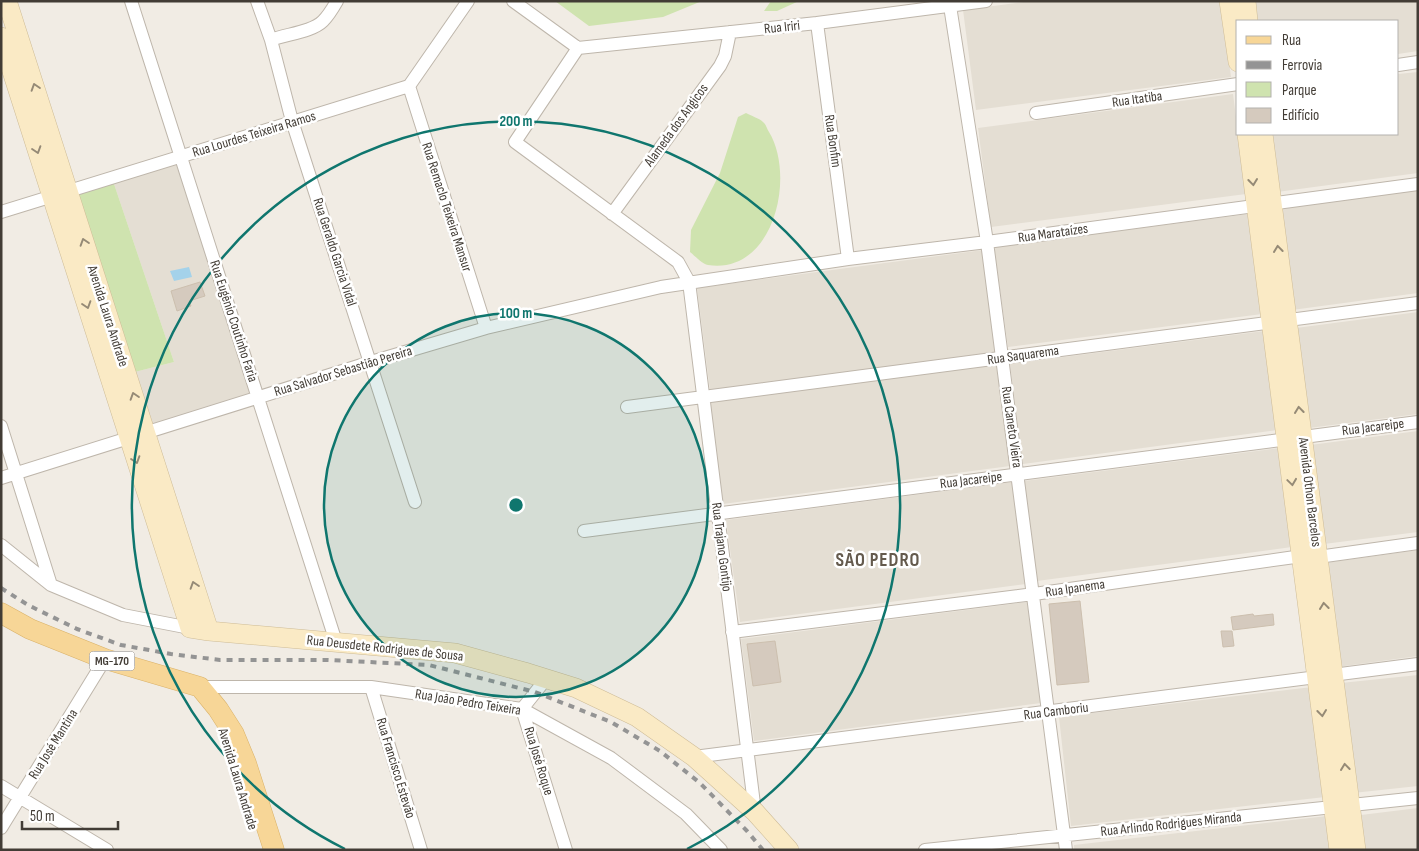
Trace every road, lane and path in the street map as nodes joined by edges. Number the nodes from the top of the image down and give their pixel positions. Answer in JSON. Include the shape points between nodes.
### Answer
{"nodes":[{"id":1,"x":7,"y":1,"type":"edge"},
{"id":2,"x":131,"y":1,"type":"edge"},
{"id":3,"x":257,"y":1,"type":"edge"},
{"id":4,"x":337,"y":1,"type":"edge"},
{"id":5,"x":468,"y":1,"type":"edge"},
{"id":6,"x":513,"y":1,"type":"edge"},
{"id":7,"x":986,"y":1,"type":"edge"},
{"id":8,"x":1229,"y":1,"type":"edge"},
{"id":9,"x":1246,"y":1,"type":"edge"},
{"id":10,"x":950,"y":6,"type":"junction"},
{"id":11,"x":1248,"y":20,"type":"edge"},
{"id":12,"x":817,"y":24,"type":"junction"},
{"id":13,"x":730,"y":32,"type":"junction"},
{"id":14,"x":1,"y":37,"type":"edge"},
{"id":15,"x":271,"y":40,"type":"junction"},
{"id":16,"x":578,"y":48,"type":"junction"},
{"id":17,"x":1236,"y":48,"type":"edge"},
{"id":18,"x":1418,"y":62,"type":"edge"},
{"id":19,"x":1399,"y":65,"type":"edge"},
{"id":20,"x":1236,"y":84,"type":"edge"},
{"id":21,"x":409,"y":86,"type":"junction"},
{"id":22,"x":1036,"y":113,"type":"dead end"},
{"id":23,"x":292,"y":121,"type":"junction"},
{"id":24,"x":1247,"y":135,"type":"edge"},
{"id":25,"x":1263,"y":135,"type":"edge"},
{"id":26,"x":181,"y":157,"type":"junction"},
{"id":27,"x":1418,"y":184,"type":"edge"},
{"id":28,"x":60,"y":194,"type":"junction"},
{"id":29,"x":1264,"y":204,"type":"junction"},
{"id":30,"x":1,"y":212,"type":"edge"},
{"id":31,"x":612,"y":214,"type":"junction"},
{"id":32,"x":987,"y":242,"type":"junction"},
{"id":33,"x":848,"y":259,"type":"junction"},
{"id":34,"x":689,"y":282,"type":"junction"},
{"id":35,"x":1418,"y":303,"type":"edge"},
{"id":36,"x":1279,"y":322,"type":"junction"},
{"id":37,"x":486,"y":328,"type":"junction"},
{"id":38,"x":1002,"y":358,"type":"junction"},
{"id":39,"x":371,"y":362,"type":"junction"},
{"id":40,"x":258,"y":397,"type":"junction"},
{"id":41,"x":703,"y":398,"type":"junction"},
{"id":42,"x":627,"y":407,"type":"dead end"},
{"id":43,"x":1418,"y":422,"type":"edge"},
{"id":44,"x":1,"y":426,"type":"edge"},
{"id":45,"x":137,"y":435,"type":"junction"},
{"id":46,"x":1294,"y":438,"type":"junction"},
{"id":47,"x":16,"y":474,"type":"junction"},
{"id":48,"x":1018,"y":474,"type":"junction"},
{"id":49,"x":1,"y":478,"type":"edge"},
{"id":50,"x":416,"y":502,"type":"dead end"},
{"id":51,"x":717,"y":514,"type":"junction"},
{"id":52,"x":584,"y":531,"type":"dead end"},
{"id":53,"x":1418,"y":544,"type":"edge"},
{"id":54,"x":1,"y":545,"type":"edge"},
{"id":55,"x":1310,"y":556,"type":"junction"},
{"id":56,"x":51,"y":585,"type":"junction"},
{"id":57,"x":1034,"y":594,"type":"junction"},
{"id":58,"x":1,"y":613,"type":"edge"},
{"id":59,"x":1,"y":620,"type":"edge"},
{"id":60,"x":190,"y":628,"type":"junction"},
{"id":61,"x":32,"y":630,"type":"junction"},
{"id":62,"x":209,"y":631,"type":"junction"},
{"id":63,"x":732,"y":632,"type":"junction"},
{"id":64,"x":336,"y":642,"type":"junction"},
{"id":65,"x":106,"y":659,"type":"junction"},
{"id":66,"x":1418,"y":664,"type":"edge"},
{"id":67,"x":1325,"y":677,"type":"junction"},
{"id":68,"x":546,"y":679,"type":"junction"},
{"id":69,"x":200,"y":687,"type":"junction"},
{"id":70,"x":371,"y":687,"type":"junction"},
{"id":71,"x":218,"y":709,"type":"junction"},
{"id":72,"x":522,"y":709,"type":"junction"},
{"id":73,"x":1049,"y":712,"type":"junction"},
{"id":74,"x":747,"y":750,"type":"junction"},
{"id":75,"x":694,"y":757,"type":"junction"},
{"id":76,"x":1,"y":786,"type":"edge"},
{"id":77,"x":20,"y":797,"type":"junction"},
{"id":78,"x":1418,"y":798,"type":"edge"},
{"id":79,"x":1342,"y":806,"type":"junction"},
{"id":80,"x":755,"y":812,"type":"junction"},
{"id":81,"x":1,"y":828,"type":"edge"},
{"id":82,"x":1064,"y":835,"type":"junction"},
{"id":83,"x":107,"y":850,"type":"edge"},
{"id":84,"x":260,"y":850,"type":"edge"},
{"id":85,"x":274,"y":850,"type":"edge"},
{"id":86,"x":421,"y":850,"type":"edge"},
{"id":87,"x":566,"y":850,"type":"edge"},
{"id":88,"x":721,"y":850,"type":"edge"},
{"id":89,"x":789,"y":850,"type":"edge"},
{"id":90,"x":925,"y":850,"type":"edge"},
{"id":91,"x":1066,"y":850,"type":"edge"},
{"id":92,"x":1339,"y":850,"type":"edge"},
{"id":93,"x":1356,"y":850,"type":"edge"}],
"edges":[{"from":28,"to":1,"type":"street","name":"Avenida Laura Andrade","one_way":true},
{"from":2,"to":26,"type":"street","name":"Rua Eugênio Coutinho Faria"},
{"from":3,"to":15,"type":"street","name":"Rua Geraldo Garcia Vidal"},
{"from":4,"to":15,"type":"street","via":[[315,27]]},
{"from":5,"to":21,"type":"street"},
{"from":6,"to":16,"type":"street"},
{"from":7,"to":10,"type":"street","name":"Rua Iriri"},
{"from":8,"to":17,"type":"street"},
{"from":9,"to":11,"type":"street"},
{"from":10,"to":12,"type":"street","name":"Rua Iriri"},
{"from":10,"to":32,"type":"street","name":"Rua Caneto Vieira"},
{"from":12,"to":13,"type":"street","name":"Rua Iriri"},
{"from":12,"to":33,"type":"street","name":"Rua Bonfim"},
{"from":13,"to":16,"type":"street","name":"Rua Iriri"},
{"from":13,"to":31,"type":"street","name":"Alameda dos Angicos","via":[[720,66]]},
{"from":14,"to":28,"type":"street","name":"Avenida Laura Andrade","one_way":true},
{"from":15,"to":23,"type":"street","name":"Rua Geraldo Garcia Vidal"},
{"from":16,"to":31,"type":"street","via":[[515,142]]},
{"from":18,"to":19,"type":"street"},
{"from":20,"to":22,"type":"street","name":"Rua Itatiba"},
{"from":21,"to":23,"type":"street","name":"Rua Lourdes Teixeira Ramos"},
{"from":21,"to":37,"type":"street","name":"Rua Remaclo Teixeira Mansur"},
{"from":23,"to":26,"type":"street","name":"Rua Lourdes Teixeira Ramos"},
{"from":23,"to":39,"type":"street","name":"Rua Geraldo Garcia Vidal"},
{"from":24,"to":29,"type":"street","name":"Avenida Othon Barcelos","one_way":true},
{"from":25,"to":29,"type":"street","name":"Avenida Othon Barcelos"},
{"from":26,"to":28,"type":"street","name":"Rua Lourdes Teixeira Ramos"},
{"from":26,"to":40,"type":"street","name":"Rua Eugênio Coutinho Faria"},
{"from":27,"to":29,"type":"street","name":"Rua Marataízes"},
{"from":28,"to":30,"type":"street","name":"Rua Lourdes Teixeira Ramos"},
{"from":28,"to":45,"type":"street","name":"Avenida Laura Andrade"},
{"from":29,"to":32,"type":"street","name":"Rua Marataízes"},
{"from":29,"to":36,"type":"street","name":"Avenida Othon Barcelos"},
{"from":31,"to":34,"type":"street","via":[[678,262]]},
{"from":32,"to":33,"type":"street","name":"Rua Marataízes"},
{"from":32,"to":38,"type":"street","name":"Rua Caneto Vieira"},
{"from":33,"to":34,"type":"street","name":"Rua Marataízes"},
{"from":34,"to":37,"type":"street","name":"Rua Salvador Sebastião Pereira"},
{"from":34,"to":41,"type":"street","name":"Rua Trajano Gontijo"},
{"from":35,"to":36,"type":"street","name":"Rua Saquarema"},
{"from":36,"to":38,"type":"street","name":"Rua Saquarema"},
{"from":36,"to":46,"type":"street","name":"Avenida Othon Barcelos"},
{"from":37,"to":39,"type":"street","name":"Rua Salvador Sebastião Pereira"},
{"from":38,"to":41,"type":"street","name":"Rua Saquarema"},
{"from":38,"to":48,"type":"street","name":"Rua Caneto Vieira"},
{"from":39,"to":40,"type":"street","name":"Rua Salvador Sebastião Pereira"},
{"from":39,"to":50,"type":"street","name":"Rua Geraldo Garcia Vidal"},
{"from":40,"to":45,"type":"street","name":"Rua Salvador Sebastião Pereira"},
{"from":40,"to":64,"type":"street","name":"Rua Eugênio Coutinho Faria"},
{"from":41,"to":42,"type":"street","name":"Rua Saquarema"},
{"from":41,"to":51,"type":"street","name":"Rua Trajano Gontijo"},
{"from":43,"to":46,"type":"street","name":"Rua Jacareipe"},
{"from":44,"to":47,"type":"street"},
{"from":45,"to":47,"type":"street","name":"Rua Salvador Sebastião Pereira"},
{"from":45,"to":60,"type":"street","name":"Avenida Laura Andrade","one_way":true},
{"from":62,"to":45,"type":"street","name":"Avenida Laura Andrade","one_way":true},
{"from":46,"to":48,"type":"street","name":"Rua Jacareipe"},
{"from":46,"to":55,"type":"street","name":"Avenida Othon Barcelos"},
{"from":47,"to":49,"type":"street","name":"Rua Salvador Sebastião Pereira"},
{"from":47,"to":56,"type":"street"},
{"from":48,"to":51,"type":"street","name":"Rua Jacareipe"},
{"from":48,"to":57,"type":"street","name":"Rua Caneto Vieira"},
{"from":51,"to":52,"type":"street","name":"Rua Jacareipe"},
{"from":51,"to":63,"type":"street","name":"Rua Trajano Gontijo"},
{"from":53,"to":55,"type":"street","name":"Rua Ipanema"},
{"from":54,"to":56,"type":"street","name":"Rua Deusdete Rodrigues de Sousa"},
{"from":55,"to":57,"type":"street","name":"Rua Ipanema"},
{"from":55,"to":67,"type":"street","name":"Avenida Othon Barcelos"},
{"from":56,"to":60,"type":"street","name":"Rua Deusdete Rodrigues de Sousa","via":[[123,615]]},
{"from":57,"to":63,"type":"street","name":"Rua Ipanema"},
{"from":57,"to":73,"type":"street","name":"Rua Caneto Vieira"},
{"from":58,"to":61,"type":"main road","number":"MG-170"},
{"from":59,"to":61,"type":"street"},
{"from":60,"to":62,"type":"street","name":"Rua Deusdete Rodrigues de Sousa"},
{"from":61,"to":65,"type":"main road","number":"MG-170"},
{"from":62,"to":64,"type":"street","name":"Rua Deusdete Rodrigues de Sousa"},
{"from":63,"to":74,"type":"street","name":"Rua Trajano Gontijo"},
{"from":64,"to":68,"type":"street","name":"Rua Deusdete Rodrigues de Sousa","via":[[455,653]]},
{"from":65,"to":69,"type":"main road","number":"MG-170"},
{"from":65,"to":77,"type":"street","name":"Rua José Mantina"},
{"from":66,"to":67,"type":"street","name":"Rua Camboriu"},
{"from":67,"to":73,"type":"street","name":"Rua Camboriu"},
{"from":67,"to":79,"type":"street","name":"Avenida Othon Barcelos"},
{"from":68,"to":72,"type":"street","name":"Rua José Roque"},
{"from":68,"to":75,"type":"street","name":"Rua Deusdete Rodrigues de Sousa","via":[[576,688],[637,717]]},
{"from":69,"to":70,"type":"street","name":"Rua João Pedro Teixeira"},
{"from":69,"to":71,"type":"main road"},
{"from":70,"to":72,"type":"street","name":"Rua João Pedro Teixeira"},
{"from":70,"to":86,"type":"street","name":"Rua Francisco Estevão"},
{"from":71,"to":84,"type":"main road","name":"Avenida Laura Andrade","via":[[223,735]]},
{"from":71,"to":85,"type":"main road","name":"Avenida Laura Andrade","via":[[234,734],[246,763]]},
{"from":72,"to":87,"type":"street","name":"Rua José Roque"},
{"from":72,"to":88,"type":"street","name":"Rua João Pedro Teixeira","via":[[611,758],[686,814]]},
{"from":73,"to":74,"type":"street","name":"Rua Camboriu"},
{"from":73,"to":82,"type":"street","name":"Rua Caneto Vieira"},
{"from":74,"to":75,"type":"street","name":"Rua Camboriu"},
{"from":74,"to":80,"type":"street","name":"Rua Trajano Gontijo"},
{"from":75,"to":80,"type":"street","name":"Rua Deusdete Rodrigues de Sousa"},
{"from":76,"to":77,"type":"street"},
{"from":77,"to":81,"type":"street","name":"Rua José Mantina"},
{"from":77,"to":83,"type":"street"},
{"from":78,"to":79,"type":"street","name":"Rua Arlindo Rodrigues Miranda"},
{"from":79,"to":82,"type":"street","name":"Rua Arlindo Rodrigues Miranda"},
{"from":79,"to":92,"type":"street","name":"Avenida Othon Barcelos"},
{"from":79,"to":93,"type":"street","name":"Avenida Othon Barcelos"},
{"from":80,"to":89,"type":"street","name":"Rua Deusdete Rodrigues de Sousa"},
{"from":82,"to":90,"type":"street","name":"Rua Arlindo Rodrigues Miranda"},
{"from":82,"to":91,"type":"street","name":"Rua Caneto Vieira"}]}
